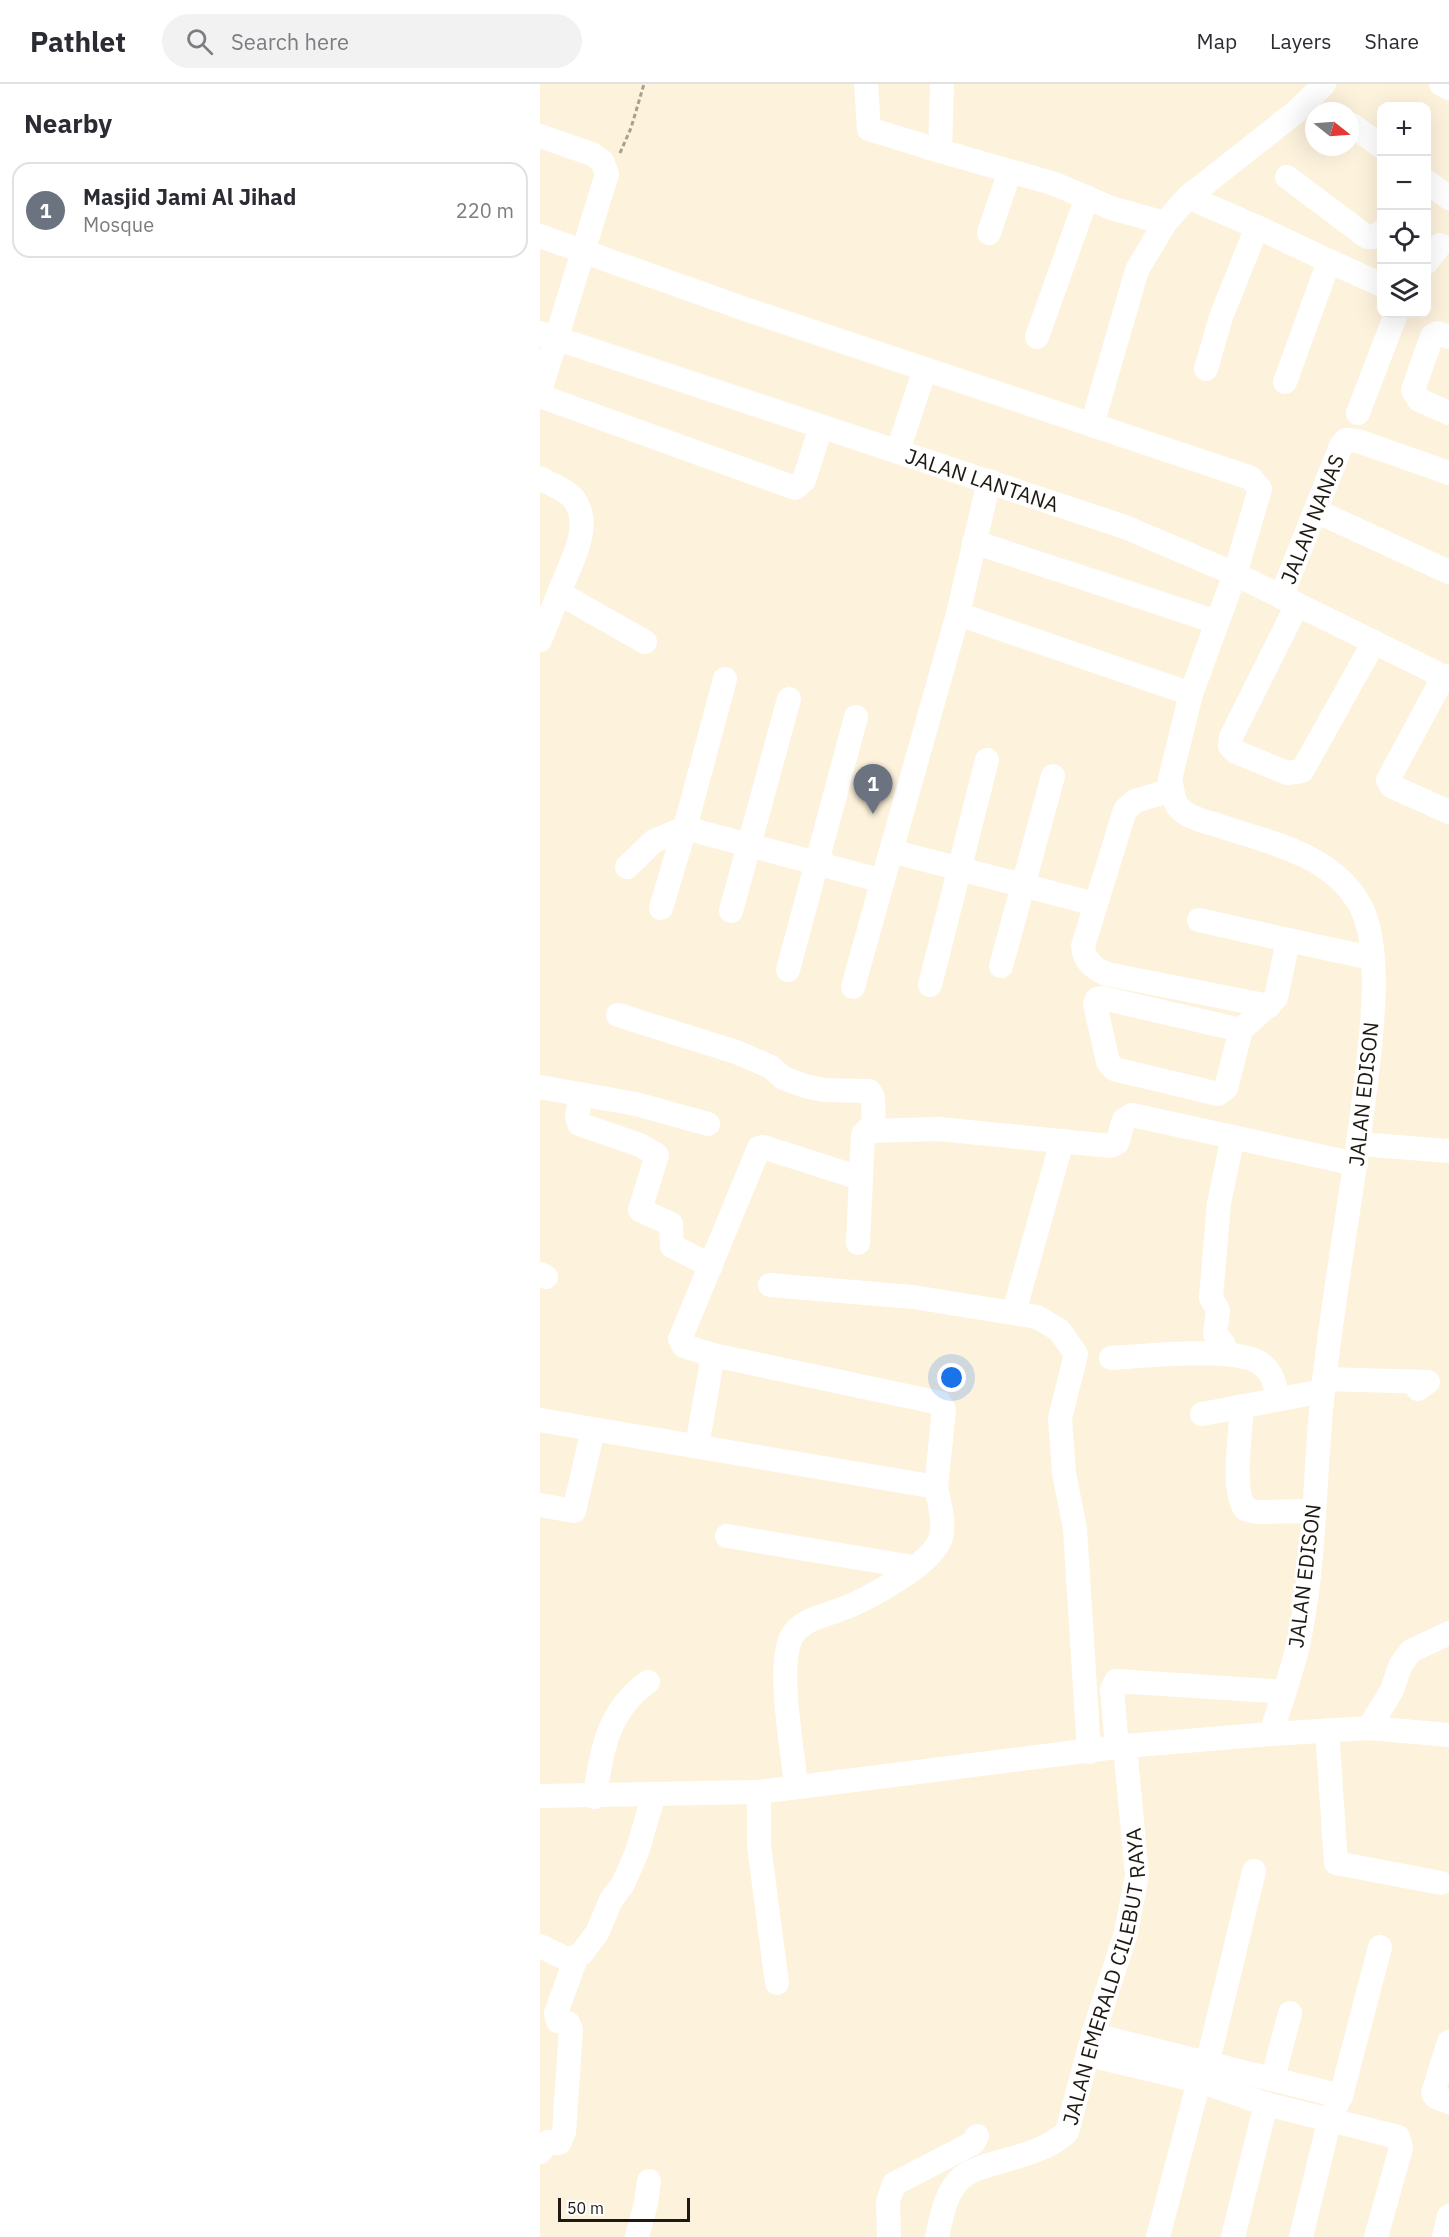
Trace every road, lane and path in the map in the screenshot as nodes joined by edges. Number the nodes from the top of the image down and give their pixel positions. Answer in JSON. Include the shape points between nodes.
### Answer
{"nodes":[{"id":1,"x":644,"y":84,"type":"edge"},
{"id":2,"x":866,"y":84,"type":"edge"},
{"id":3,"x":942,"y":84,"type":"edge"},
{"id":4,"x":1324,"y":84,"type":"edge"},
{"id":5,"x":1441,"y":84,"type":"edge"},
{"id":6,"x":1449,"y":88,"type":"edge"},
{"id":7,"x":1359,"y":130,"type":"edge"},
{"id":8,"x":540,"y":136,"type":"edge"},
{"id":9,"x":1377,"y":143,"type":"edge"},
{"id":10,"x":940,"y":151,"type":"junction"},
{"id":11,"x":1010,"y":171,"type":"junction"},
{"id":12,"x":607,"y":174,"type":"junction"},
{"id":13,"x":1287,"y":177,"type":"dead end"},
{"id":14,"x":1431,"y":185,"type":"edge"},
{"id":15,"x":1087,"y":197,"type":"junction"},
{"id":16,"x":1188,"y":197,"type":"junction"},
{"id":17,"x":1449,"y":198,"type":"edge"},
{"id":18,"x":1165,"y":223,"type":"junction"},
{"id":19,"x":1257,"y":226,"type":"junction"},
{"id":20,"x":989,"y":233,"type":"dead end"},
{"id":21,"x":540,"y":236,"type":"edge"},
{"id":22,"x":1377,"y":236,"type":"edge"},
{"id":23,"x":582,"y":250,"type":"junction"},
{"id":24,"x":1329,"y":261,"type":"junction"},
{"id":25,"x":1377,"y":283,"type":"edge"},
{"id":26,"x":1394,"y":318,"type":"edge"},
{"id":27,"x":548,"y":336,"type":"edge"},
{"id":28,"x":1036,"y":337,"type":"dead end"},
{"id":29,"x":1449,"y":337,"type":"edge"},
{"id":30,"x":925,"y":369,"type":"junction"},
{"id":31,"x":1206,"y":369,"type":"dead end"},
{"id":32,"x":1285,"y":382,"type":"dead end"},
{"id":33,"x":540,"y":391,"type":"edge"},
{"id":34,"x":540,"y":396,"type":"edge"},
{"id":35,"x":1358,"y":413,"type":"dead end"},
{"id":36,"x":1449,"y":413,"type":"edge"},
{"id":37,"x":1092,"y":425,"type":"junction"},
{"id":38,"x":821,"y":427,"type":"junction"},
{"id":39,"x":898,"y":451,"type":"junction"},
{"id":40,"x":1449,"y":473,"type":"edge"},
{"id":41,"x":540,"y":478,"type":"edge"},
{"id":42,"x":988,"y":481,"type":"junction"},
{"id":43,"x":1316,"y":511,"type":"junction"},
{"id":44,"x":974,"y":542,"type":"junction"},
{"id":45,"x":1421,"y":561,"type":"junction"},
{"id":46,"x":1449,"y":562,"type":"edge"},
{"id":47,"x":1449,"y":572,"type":"edge"},
{"id":48,"x":1235,"y":574,"type":"junction"},
{"id":49,"x":559,"y":593,"type":"junction"},
{"id":50,"x":1289,"y":601,"type":"junction"},
{"id":51,"x":957,"y":614,"type":"junction"},
{"id":52,"x":1217,"y":622,"type":"junction"},
{"id":53,"x":540,"y":640,"type":"edge"},
{"id":54,"x":645,"y":642,"type":"dead end"},
{"id":55,"x":1374,"y":642,"type":"junction"},
{"id":56,"x":1447,"y":678,"type":"edge"},
{"id":57,"x":724,"y":679,"type":"dead end"},
{"id":58,"x":1191,"y":694,"type":"junction"},
{"id":59,"x":789,"y":699,"type":"dead end"},
{"id":60,"x":856,"y":717,"type":"dead end"},
{"id":61,"x":987,"y":760,"type":"dead end"},
{"id":62,"x":1053,"y":776,"type":"dead end"},
{"id":63,"x":1172,"y":790,"type":"junction"},
{"id":64,"x":1449,"y":812,"type":"edge"},
{"id":65,"x":684,"y":828,"type":"junction"},
{"id":66,"x":748,"y":845,"type":"junction"},
{"id":67,"x":891,"y":851,"type":"junction"},
{"id":68,"x":817,"y":864,"type":"junction"},
{"id":69,"x":627,"y":867,"type":"dead end"},
{"id":70,"x":958,"y":868,"type":"junction"},
{"id":71,"x":883,"y":881,"type":"junction"},
{"id":72,"x":1024,"y":884,"type":"junction"},
{"id":73,"x":1095,"y":904,"type":"junction"},
{"id":74,"x":661,"y":908,"type":"dead end"},
{"id":75,"x":731,"y":911,"type":"dead end"},
{"id":76,"x":1198,"y":920,"type":"dead end"},
{"id":77,"x":1288,"y":940,"type":"junction"},
{"id":78,"x":1371,"y":958,"type":"junction"},
{"id":79,"x":1001,"y":966,"type":"dead end"},
{"id":80,"x":788,"y":970,"type":"dead end"},
{"id":81,"x":930,"y":985,"type":"dead end"},
{"id":82,"x":853,"y":987,"type":"dead end"},
{"id":83,"x":1269,"y":1006,"type":"junction"},
{"id":84,"x":618,"y":1015,"type":"dead end"},
{"id":85,"x":1241,"y":1030,"type":"junction"},
{"id":86,"x":540,"y":1087,"type":"edge"},
{"id":87,"x":581,"y":1094,"type":"junction"},
{"id":88,"x":708,"y":1124,"type":"dead end"},
{"id":89,"x":874,"y":1131,"type":"junction"},
{"id":90,"x":1233,"y":1137,"type":"junction"},
{"id":91,"x":1062,"y":1141,"type":"junction"},
{"id":92,"x":1449,"y":1150,"type":"edge"},
{"id":93,"x":1358,"y":1154,"type":"junction"},
{"id":94,"x":860,"y":1178,"type":"junction"},
{"id":95,"x":858,"y":1243,"type":"dead end"},
{"id":96,"x":711,"y":1266,"type":"junction"},
{"id":97,"x":770,"y":1285,"type":"dead end"},
{"id":98,"x":1014,"y":1312,"type":"junction"},
{"id":99,"x":1225,"y":1354,"type":"junction"},
{"id":100,"x":713,"y":1355,"type":"junction"},
{"id":101,"x":1110,"y":1358,"type":"dead end"},
{"id":102,"x":1323,"y":1385,"type":"junction"},
{"id":103,"x":1418,"y":1389,"type":"dead end"},
{"id":104,"x":1278,"y":1399,"type":"junction"},
{"id":105,"x":1242,"y":1406,"type":"junction"},
{"id":106,"x":1202,"y":1414,"type":"dead end"},
{"id":107,"x":540,"y":1420,"type":"edge"},
{"id":108,"x":593,"y":1430,"type":"junction"},
{"id":109,"x":697,"y":1446,"type":"junction"},
{"id":110,"x":936,"y":1487,"type":"junction"},
{"id":111,"x":540,"y":1504,"type":"edge"},
{"id":112,"x":1313,"y":1511,"type":"junction"},
{"id":113,"x":727,"y":1536,"type":"dead end"},
{"id":114,"x":913,"y":1567,"type":"junction"},
{"id":115,"x":1445,"y":1635,"type":"edge"},
{"id":116,"x":648,"y":1682,"type":"dead end"},
{"id":117,"x":1272,"y":1691,"type":"dead end"},
{"id":118,"x":1369,"y":1728,"type":"junction"},
{"id":119,"x":1327,"y":1730,"type":"junction"},
{"id":120,"x":1271,"y":1734,"type":"junction"},
{"id":121,"x":1449,"y":1735,"type":"edge"},
{"id":122,"x":1121,"y":1747,"type":"junction"},
{"id":123,"x":1089,"y":1752,"type":"junction"},
{"id":124,"x":796,"y":1785,"type":"junction"},
{"id":125,"x":759,"y":1792,"type":"junction"},
{"id":126,"x":654,"y":1794,"type":"junction"},
{"id":127,"x":540,"y":1796,"type":"edge"},
{"id":128,"x":595,"y":1797,"type":"junction"},
{"id":129,"x":1254,"y":1871,"type":"dead end"},
{"id":130,"x":1441,"y":1883,"type":"dead end"},
{"id":131,"x":540,"y":1946,"type":"edge"},
{"id":132,"x":1380,"y":1947,"type":"dead end"},
{"id":133,"x":576,"y":1958,"type":"junction"},
{"id":134,"x":777,"y":1983,"type":"dead end"},
{"id":135,"x":1290,"y":2013,"type":"dead end"},
{"id":136,"x":1449,"y":2042,"type":"edge"},
{"id":137,"x":1091,"y":2045,"type":"junction"},
{"id":138,"x":1204,"y":2071,"type":"junction"},
{"id":139,"x":1273,"y":2078,"type":"junction"},
{"id":140,"x":1341,"y":2096,"type":"junction"},
{"id":141,"x":1449,"y":2102,"type":"edge"},
{"id":142,"x":1266,"y":2104,"type":"junction"},
{"id":143,"x":1330,"y":2118,"type":"junction"},
{"id":144,"x":977,"y":2136,"type":"dead end"},
{"id":145,"x":540,"y":2152,"type":"edge"},
{"id":146,"x":649,"y":2181,"type":"dead end"},
{"id":147,"x":1449,"y":2216,"type":"edge"},
{"id":148,"x":637,"y":2237,"type":"edge"},
{"id":149,"x":889,"y":2237,"type":"edge"},
{"id":150,"x":937,"y":2237,"type":"edge"},
{"id":151,"x":1158,"y":2237,"type":"edge"},
{"id":152,"x":1233,"y":2237,"type":"edge"},
{"id":153,"x":1301,"y":2237,"type":"edge"},
{"id":154,"x":1376,"y":2237,"type":"edge"},
{"id":155,"x":1444,"y":2237,"type":"edge"}],
"edges":[{"from":1,"to":12,"type":"path","via":[[623,147]]},
{"from":2,"to":10,"type":"street","via":[[868,129]]},
{"from":3,"to":10,"type":"street"},
{"from":4,"to":16,"type":"street","via":[[1298,111]]},
{"from":5,"to":6,"type":"street"},
{"from":7,"to":9,"type":"street"},
{"from":8,"to":12,"type":"street","via":[[592,154],[602,161]]},
{"from":10,"to":11,"type":"street"},
{"from":11,"to":15,"type":"street"},
{"from":11,"to":20,"type":"street"},
{"from":12,"to":23,"type":"street"},
{"from":13,"to":22,"type":"street","via":[[1367,237]]},
{"from":14,"to":17,"type":"street"},
{"from":15,"to":18,"type":"street"},
{"from":15,"to":28,"type":"street"},
{"from":16,"to":18,"type":"street"},
{"from":16,"to":19,"type":"street"},
{"from":18,"to":37,"type":"street","via":[[1135,276]]},
{"from":19,"to":24,"type":"street"},
{"from":19,"to":31,"type":"street","via":[[1221,317]]},
{"from":21,"to":23,"type":"street"},
{"from":23,"to":27,"type":"street"},
{"from":23,"to":30,"type":"street"},
{"from":24,"to":25,"type":"street"},
{"from":24,"to":32,"type":"street"},
{"from":26,"to":35,"type":"street"},
{"from":27,"to":33,"type":"street"},
{"from":27,"to":38,"type":"street","name":"JALAN LANTANA"},
{"from":29,"to":36,"type":"street","via":[[1437,333],[1432,336],[1413,390],[1419,400]]},
{"from":30,"to":37,"type":"street"},
{"from":30,"to":39,"type":"street"},
{"from":34,"to":38,"type":"street","via":[[795,488],[804,480]]},
{"from":37,"to":48,"type":"street","via":[[1257,483],[1260,496]]},
{"from":38,"to":39,"type":"street","name":"JALAN LANTANA"},
{"from":39,"to":42,"type":"street","name":"JALAN LANTANA"},
{"from":40,"to":43,"type":"street","name":"JALAN NANAS","via":[[1353,439],[1343,442]]},
{"from":41,"to":49,"type":"street","via":[[571,496],[579,508],[580,537]]},
{"from":42,"to":44,"type":"street"},
{"from":42,"to":48,"type":"street","name":"JALAN LANTANA","via":[[1125,527]]},
{"from":43,"to":45,"type":"street"},
{"from":43,"to":50,"type":"street","name":"JALAN NANAS"},
{"from":44,"to":51,"type":"street"},
{"from":44,"to":52,"type":"street"},
{"from":45,"to":46,"type":"street"},
{"from":45,"to":47,"type":"street"},
{"from":48,"to":50,"type":"street","name":"JALAN LANTANA"},
{"from":48,"to":52,"type":"street"},
{"from":49,"to":53,"type":"street"},
{"from":49,"to":54,"type":"street"},
{"from":50,"to":55,"type":"street","name":"JALAN LANTANA"},
{"from":50,"to":55,"type":"street","name":"JALAN NANAS","via":[[1231,737],[1230,746],[1236,752],[1287,773],[1302,771]]},
{"from":51,"to":58,"type":"street"},
{"from":51,"to":67,"type":"street"},
{"from":52,"to":58,"type":"street"},
{"from":55,"to":56,"type":"street","name":"JALAN LANTANA"},
{"from":56,"to":64,"type":"street","via":[[1388,780],[1391,786]]},
{"from":57,"to":65,"type":"street"},
{"from":58,"to":63,"type":"street","via":[[1170,779]]},
{"from":59,"to":66,"type":"street"},
{"from":60,"to":68,"type":"street"},
{"from":61,"to":70,"type":"street"},
{"from":62,"to":72,"type":"street"},
{"from":63,"to":73,"type":"street","via":[[1127,806]]},
{"from":63,"to":78,"type":"street","name":"JALAN EDISON","via":[[1178,807],[1195,818],[1305,855],[1339,876],[1363,910]]},
{"from":65,"to":66,"type":"street"},
{"from":65,"to":69,"type":"street","via":[[654,841]]},
{"from":65,"to":74,"type":"street"},
{"from":66,"to":68,"type":"street"},
{"from":66,"to":75,"type":"street"},
{"from":67,"to":70,"type":"street"},
{"from":67,"to":71,"type":"street"},
{"from":68,"to":71,"type":"street"},
{"from":68,"to":80,"type":"street"},
{"from":70,"to":72,"type":"street"},
{"from":70,"to":81,"type":"street"},
{"from":71,"to":82,"type":"street"},
{"from":72,"to":73,"type":"street"},
{"from":72,"to":79,"type":"street"},
{"from":73,"to":83,"type":"street","via":[[1083,946],[1086,959],[1095,968],[1107,974]]},
{"from":76,"to":77,"type":"street"},
{"from":77,"to":78,"type":"street"},
{"from":77,"to":83,"type":"street","via":[[1278,990]]},
{"from":78,"to":93,"type":"street","name":"JALAN EDISON","via":[[1370,1054]]},
{"from":83,"to":85,"type":"street"},
{"from":84,"to":89,"type":"street","via":[[735,1052],[805,1086],[869,1091],[873,1097]]},
{"from":85,"to":85,"type":"street","via":[[1226,1088],[1218,1094],[1114,1069],[1108,1062],[1095,1002],[1102,998]]},
{"from":86,"to":87,"type":"street"},
{"from":87,"to":88,"type":"street"},
{"from":87,"to":96,"type":"street","via":[[579,1124],[657,1155],[640,1210],[671,1224],[672,1246]]},
{"from":89,"to":91,"type":"street","via":[[939,1129]]},
{"from":89,"to":94,"type":"street","via":[[863,1135]]},
{"from":90,"to":91,"type":"street","via":[[1132,1115],[1124,1120],[1114,1145]]},
{"from":90,"to":93,"type":"street"},
{"from":90,"to":99,"type":"street","via":[[1219,1203],[1212,1298],[1218,1310],[1215,1334],[1223,1343]]},
{"from":91,"to":98,"type":"street"},
{"from":92,"to":93,"type":"street"},
{"from":93,"to":102,"type":"street","name":"JALAN EDISON"},
{"from":94,"to":95,"type":"street"},
{"from":94,"to":96,"type":"street","via":[[759,1148]]},
{"from":96,"to":100,"type":"street","via":[[680,1339],[684,1346]]},
{"from":97,"to":98,"type":"street","via":[[914,1297]]},
{"from":98,"to":123,"type":"street","via":[[1050,1322],[1076,1354],[1060,1418],[1064,1473],[1075,1529]]},
{"from":99,"to":101,"type":"street"},
{"from":99,"to":104,"type":"street","via":[[1240,1355],[1261,1364],[1274,1380]]},
{"from":100,"to":109,"type":"street"},
{"from":100,"to":110,"type":"street","via":[[940,1403],[944,1410]]},
{"from":102,"to":103,"type":"street","via":[[1428,1382]]},
{"from":102,"to":104,"type":"street"},
{"from":102,"to":112,"type":"street","name":"JALAN EDISON"},
{"from":104,"to":105,"type":"street"},
{"from":105,"to":106,"type":"street"},
{"from":105,"to":112,"type":"street","via":[[1238,1480],[1245,1509]]},
{"from":107,"to":108,"type":"street"},
{"from":108,"to":109,"type":"street"},
{"from":108,"to":111,"type":"street","via":[[574,1511]]},
{"from":109,"to":110,"type":"street"},
{"from":110,"to":114,"type":"street","via":[[941,1538],[933,1552]]},
{"from":112,"to":120,"type":"street","name":"JALAN EDISON","via":[[1300,1636]]},
{"from":113,"to":114,"type":"street"},
{"from":114,"to":124,"type":"street","via":[[870,1596],[811,1620],[792,1637],[785,1675]]},
{"from":115,"to":118,"type":"street","via":[[1411,1651]]},
{"from":116,"to":128,"type":"street","via":[[631,1694],[615,1717]]},
{"from":117,"to":122,"type":"street","name":"JALAN EMERALD CILEBUT RAYA","via":[[1116,1681],[1112,1689]]},
{"from":118,"to":119,"type":"street"},
{"from":118,"to":121,"type":"street"},
{"from":119,"to":120,"type":"street"},
{"from":119,"to":130,"type":"street","via":[[1336,1863]]},
{"from":120,"to":122,"type":"street"},
{"from":122,"to":123,"type":"street"},
{"from":122,"to":137,"type":"street","name":"JALAN EMERALD CILEBUT RAYA","via":[[1137,1875],[1126,1933]]},
{"from":123,"to":124,"type":"street"},
{"from":124,"to":125,"type":"street"},
{"from":125,"to":126,"type":"street"},
{"from":125,"to":134,"type":"street","via":[[759,1846]]},
{"from":126,"to":128,"type":"street"},
{"from":126,"to":133,"type":"street","via":[[632,1866],[597,1933]]},
{"from":127,"to":128,"type":"street"},
{"from":129,"to":138,"type":"street"},
{"from":131,"to":133,"type":"street","via":[[569,1960]]},
{"from":132,"to":140,"type":"street"},
{"from":133,"to":145,"type":"street","via":[[556,2013],[558,2021],[568,2023],[571,2030],[564,2132],[559,2143],[548,2142]]},
{"from":135,"to":139,"type":"street"},
{"from":136,"to":141,"type":"street","via":[[1433,2092]]},
{"from":137,"to":138,"type":"street"},
{"from":137,"to":150,"type":"street","name":"JALAN EMERALD CILEBUT RAYA","via":[[1067,2132],[1056,2143],[1029,2155],[963,2176],[950,2193]]},
{"from":138,"to":139,"type":"street"},
{"from":138,"to":142,"type":"street"},
{"from":138,"to":151,"type":"street"},
{"from":139,"to":140,"type":"street"},
{"from":140,"to":143,"type":"street"},
{"from":142,"to":143,"type":"street"},
{"from":142,"to":152,"type":"street"},
{"from":143,"to":153,"type":"street"},
{"from":143,"to":154,"type":"street","via":[[1398,2137],[1401,2148]]},
{"from":144,"to":149,"type":"street","via":[[973,2143],[894,2184],[888,2201]]},
{"from":146,"to":148,"type":"street"},
{"from":147,"to":155,"type":"street"}]}
